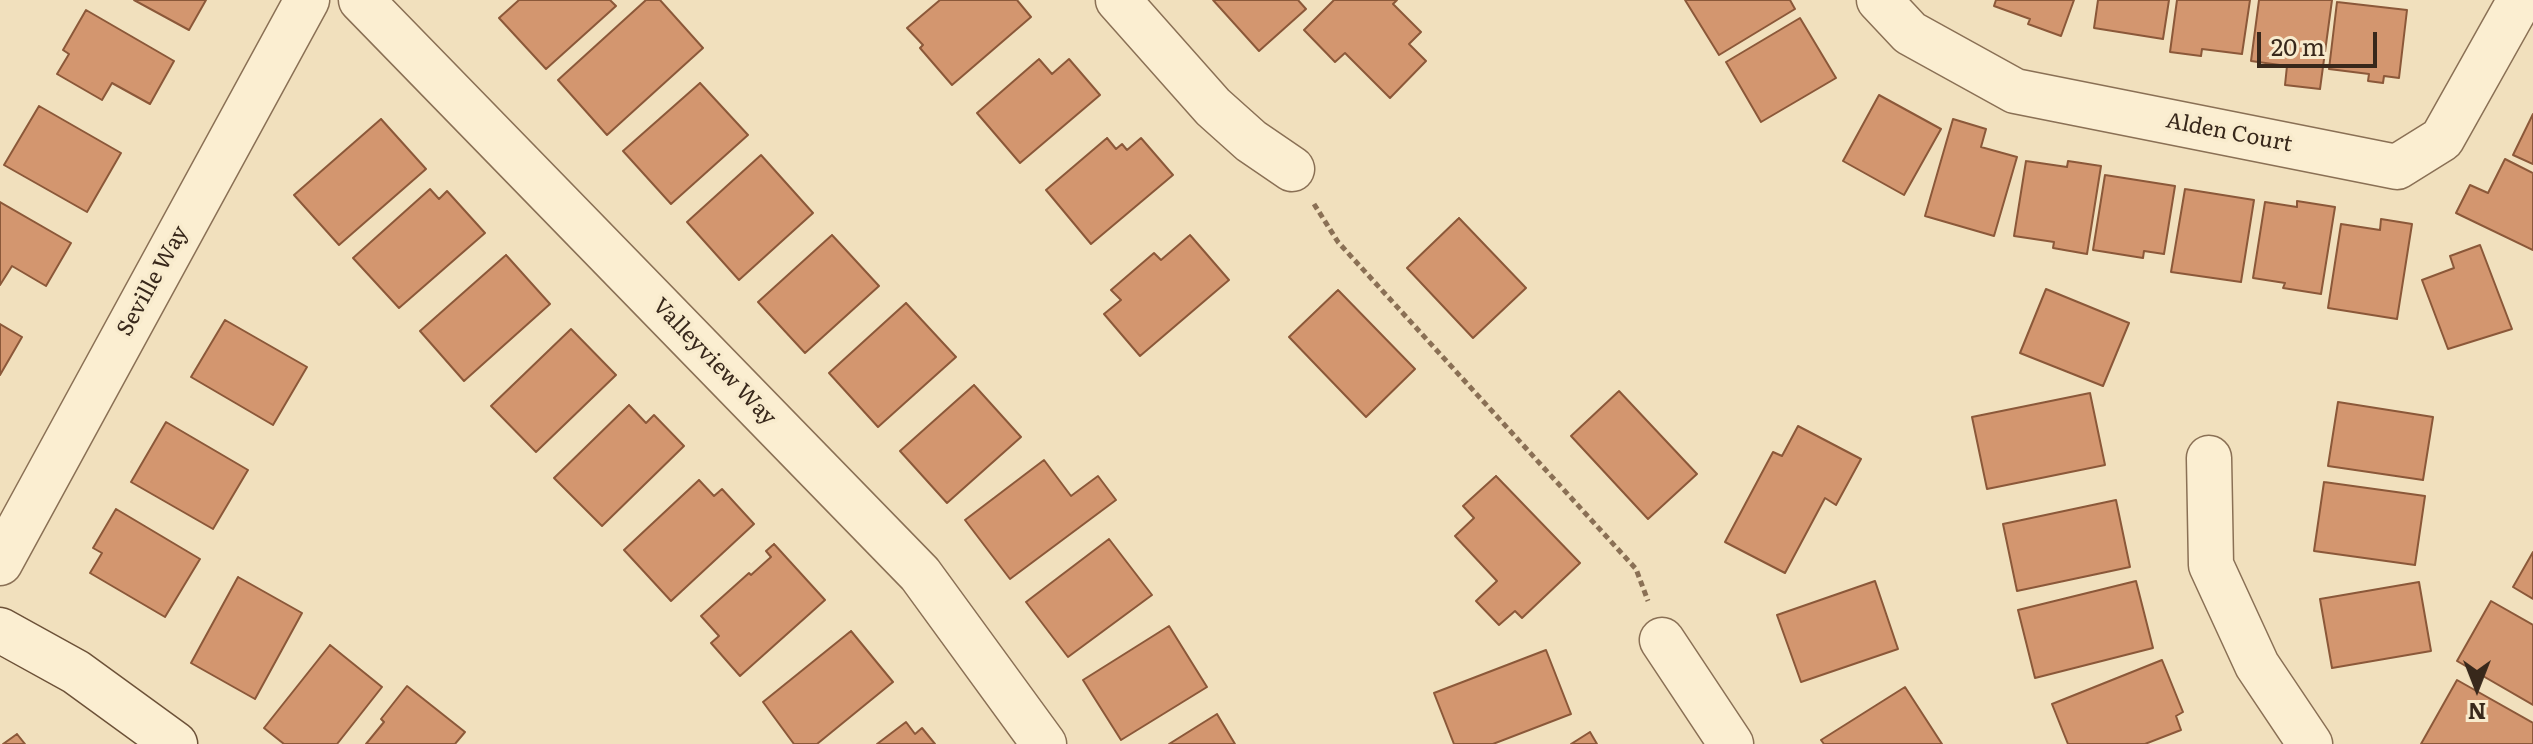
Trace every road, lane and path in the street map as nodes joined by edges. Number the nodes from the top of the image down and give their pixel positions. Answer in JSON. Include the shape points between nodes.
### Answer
{"nodes":[{"id":1,"x":307,"y":0,"type":"edge"},
{"id":2,"x":361,"y":0,"type":"edge"},
{"id":3,"x":1118,"y":0,"type":"edge"},
{"id":4,"x":1879,"y":0,"type":"edge"},
{"id":5,"x":2520,"y":0,"type":"edge"},
{"id":6,"x":1292,"y":169,"type":"joint"},
{"id":7,"x":2209,"y":458,"type":"dead end"},
{"id":8,"x":0,"y":563,"type":"edge"},
{"id":9,"x":0,"y":630,"type":"edge"},
{"id":10,"x":1662,"y":640,"type":"joint"},
{"id":11,"x":175,"y":744,"type":"edge"},
{"id":12,"x":1044,"y":744,"type":"edge"},
{"id":13,"x":1731,"y":744,"type":"edge"},
{"id":14,"x":2310,"y":744,"type":"edge"}],
"edges":[{"from":1,"to":8,"type":"street","name":"Seville Way"},
{"from":2,"to":12,"type":"street","name":"Valleyview Way","via":[[920,574]]},
{"from":3,"to":6,"type":"street","via":[[1213,107]]},
{"from":4,"to":5,"type":"street","name":"Alden Court","via":[[1910,33],[2015,91],[2397,167],[2442,139]]},
{"from":6,"to":10,"type":"path","via":[[1338,242],[1636,569]]},
{"from":7,"to":14,"type":"street","via":[[2211,565],[2257,665]]},
{"from":9,"to":11,"type":"street","via":[[76,672]]},
{"from":10,"to":13,"type":"street"}]}
